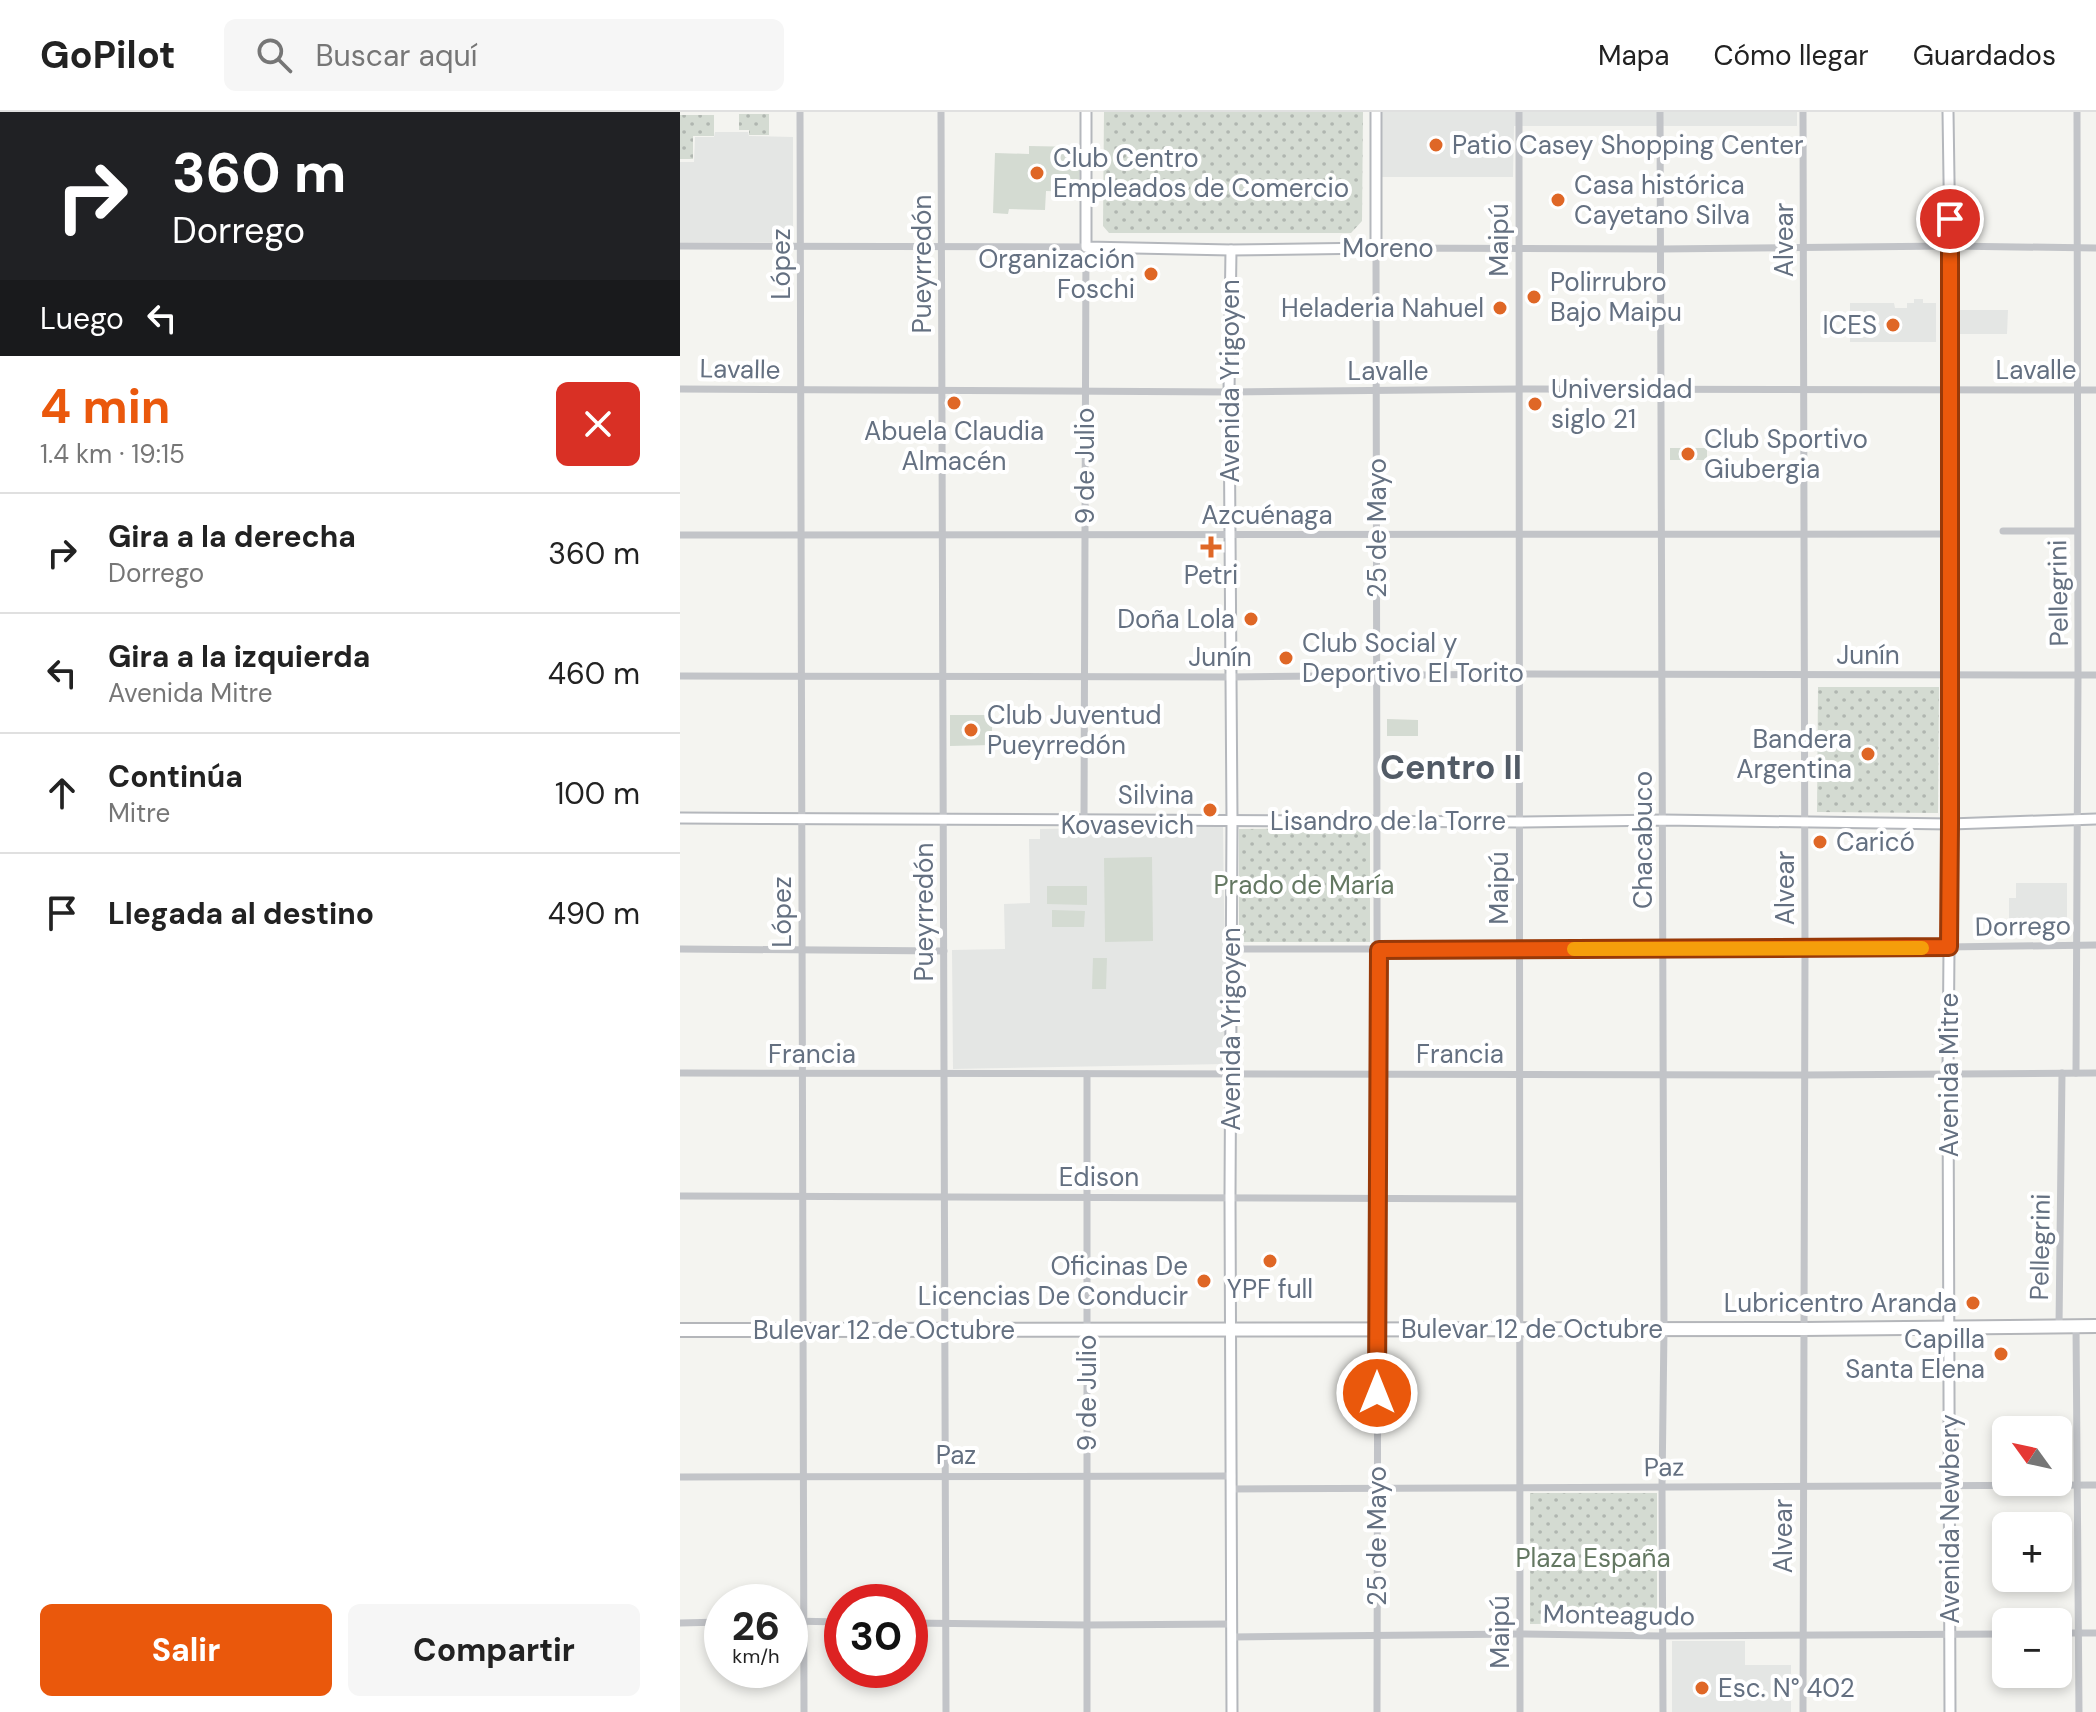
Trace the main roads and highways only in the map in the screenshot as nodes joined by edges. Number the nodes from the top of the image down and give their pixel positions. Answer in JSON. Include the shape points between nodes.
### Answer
{"nodes":[{"id":1,"x":1086,"y":112,"type":"edge"},
{"id":2,"x":1376,"y":112,"type":"edge"},
{"id":3,"x":1948,"y":112,"type":"edge"},
{"id":4,"x":1086,"y":247,"type":"joint"},
{"id":5,"x":1376,"y":248,"type":"joint"},
{"id":6,"x":1231,"y":250,"type":"junction"},
{"id":7,"x":680,"y":818,"type":"edge"},
{"id":8,"x":2096,"y":819,"type":"edge"},
{"id":9,"x":1232,"y":820,"type":"junction"},
{"id":10,"x":1950,"y":824,"type":"junction"},
{"id":11,"x":2096,"y":1326,"type":"edge"},
{"id":12,"x":1950,"y":1327,"type":"junction"},
{"id":13,"x":680,"y":1330,"type":"edge"},
{"id":14,"x":1231,"y":1330,"type":"junction"},
{"id":15,"x":1232,"y":1712,"type":"edge"},
{"id":16,"x":1950,"y":1712,"type":"edge"}],
"edges":[{"from":1,"to":4,"type":"main road","name":"9 de Julio"},
{"from":2,"to":5,"type":"main road","name":"25 de Mayo"},
{"from":3,"to":10,"type":"main road","name":"Avenida Mitre"},
{"from":4,"to":6,"type":"main road","name":"Moreno"},
{"from":5,"to":6,"type":"main road","name":"Moreno"},
{"from":6,"to":9,"type":"main road","name":"Avenida Yrigoyen"},
{"from":7,"to":9,"type":"main road","name":"Lisandro de la Torre"},
{"from":8,"to":10,"type":"main road","name":"Lisandro de la Torre"},
{"from":9,"to":10,"type":"main road","name":"Lisandro de la Torre"},
{"from":9,"to":14,"type":"main road","name":"Avenida Yrigoyen"},
{"from":10,"to":12,"type":"main road","name":"Avenida Mitre"},
{"from":11,"to":12,"type":"highway","name":"Bulevar 12 de Octubre"},
{"from":12,"to":14,"type":"highway","name":"Bulevar 12 de Octubre"},
{"from":12,"to":16,"type":"main road","name":"Avenida Newbery"},
{"from":13,"to":14,"type":"highway","name":"Bulevar 12 de Octubre"},
{"from":14,"to":15,"type":"main road","name":"Avenida Yrigoyen"}]}
